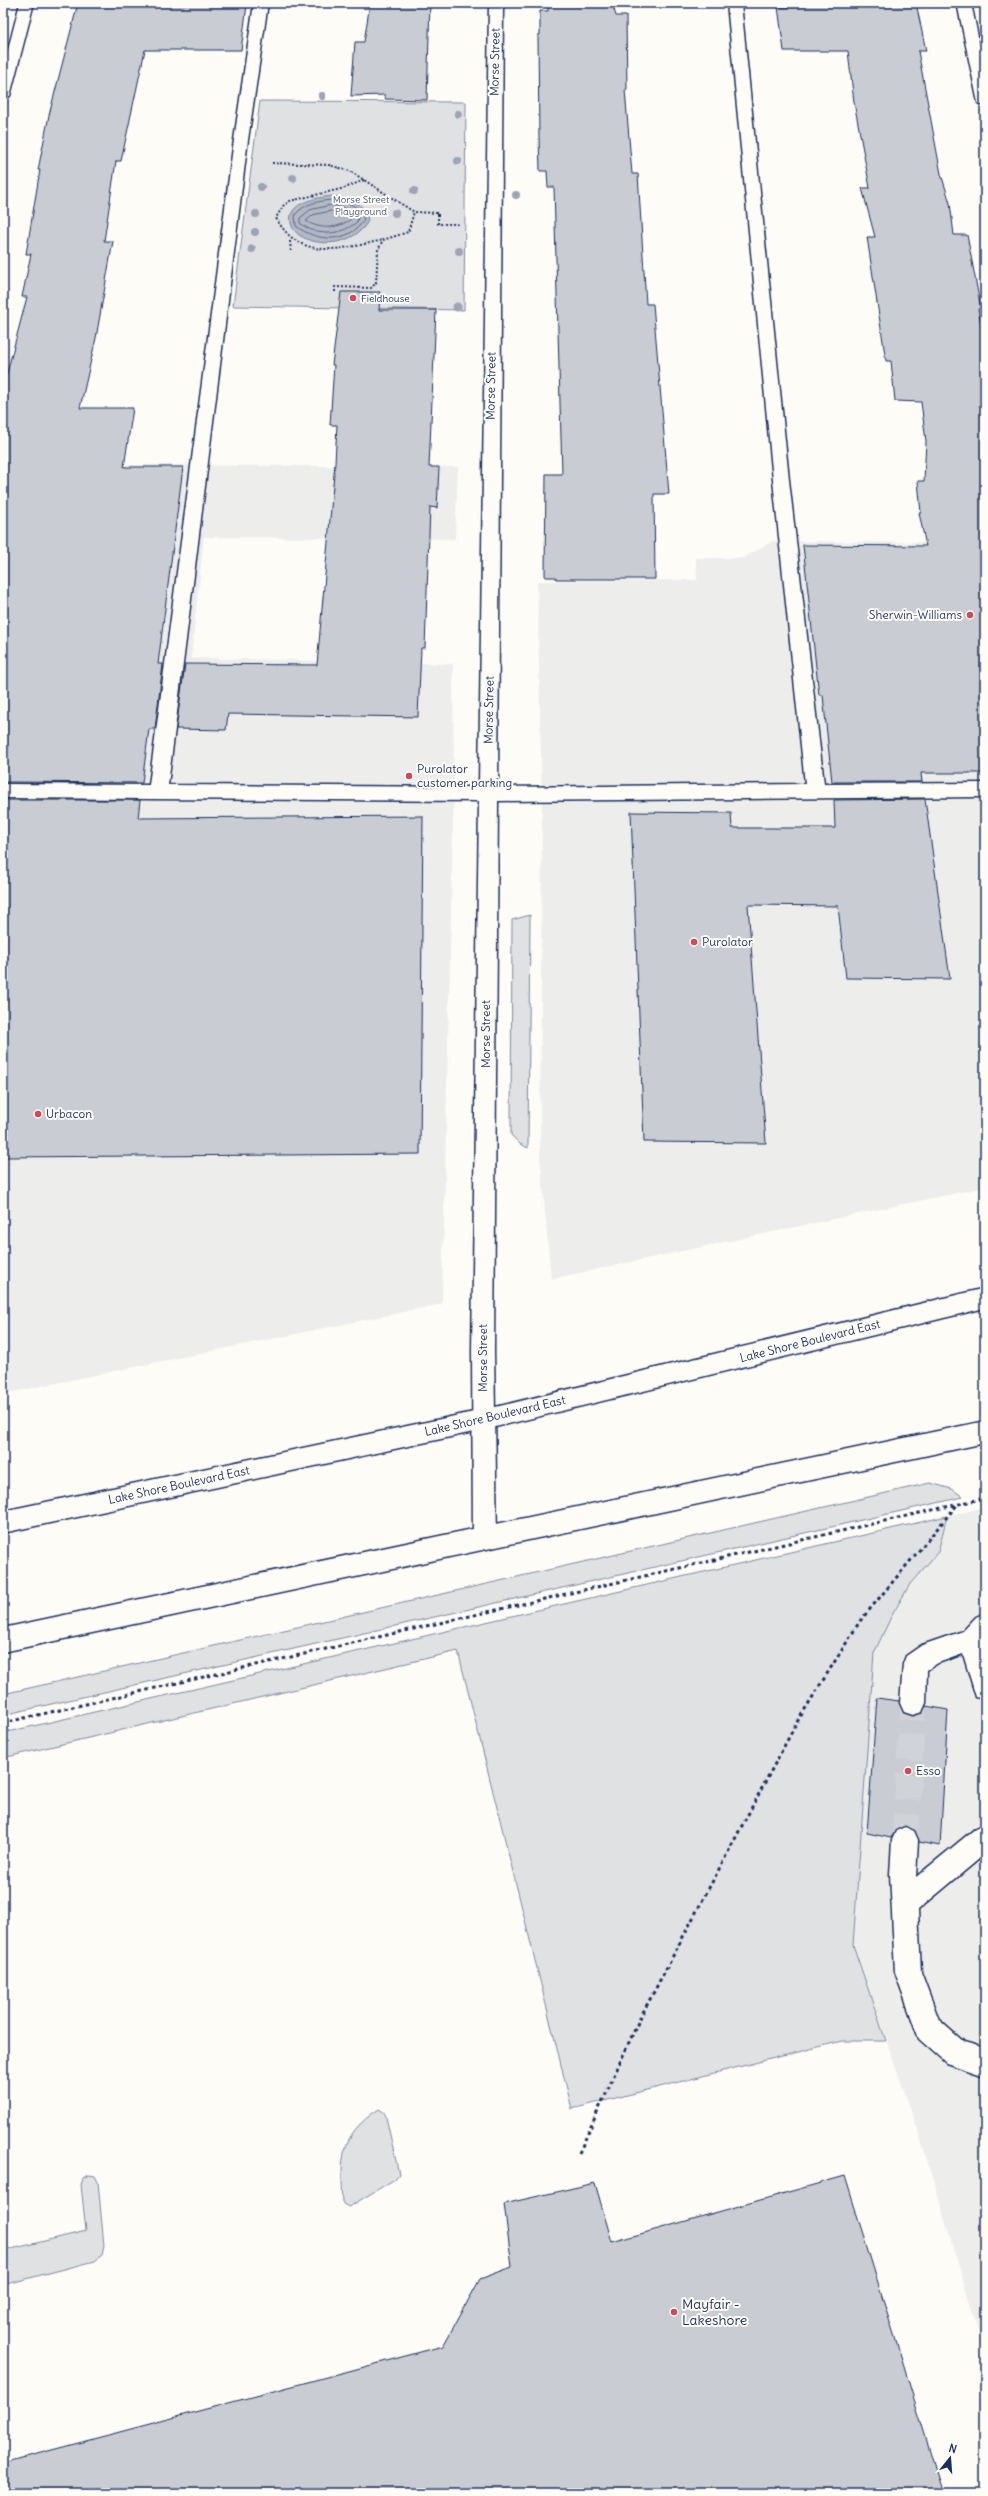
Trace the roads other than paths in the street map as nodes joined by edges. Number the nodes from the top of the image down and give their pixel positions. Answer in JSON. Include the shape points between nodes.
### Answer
{"nodes":[{"id":1,"x":27,"y":3,"type":"edge"},
{"id":2,"x":261,"y":3,"type":"edge"},
{"id":3,"x":496,"y":3,"type":"edge"},
{"id":4,"x":734,"y":3,"type":"edge"},
{"id":5,"x":964,"y":3,"type":"edge"},
{"id":6,"x":3,"y":96,"type":"edge"},
{"id":7,"x":985,"y":104,"type":"edge"},
{"id":8,"x":985,"y":790,"type":"edge"},
{"id":9,"x":3,"y":791,"type":"edge"},
{"id":10,"x":158,"y":791,"type":"junction"},
{"id":11,"x":814,"y":791,"type":"junction"},
{"id":12,"x":488,"y":793,"type":"junction"},
{"id":13,"x":985,"y":1298,"type":"edge"},
{"id":14,"x":483,"y":1420,"type":"junction"},
{"id":15,"x":985,"y":1432,"type":"edge"},
{"id":16,"x":3,"y":1522,"type":"edge"},
{"id":17,"x":484,"y":1538,"type":"junction"},
{"id":18,"x":978,"y":1632,"type":"edge"},
{"id":19,"x":3,"y":1640,"type":"edge"},
{"id":20,"x":985,"y":1688,"type":"edge"},
{"id":21,"x":913,"y":1703,"type":"tunnel mouth"},
{"id":22,"x":983,"y":1838,"type":"edge"},
{"id":23,"x":905,"y":1840,"type":"tunnel mouth"},
{"id":24,"x":905,"y":1904,"type":"junction"},
{"id":25,"x":985,"y":2062,"type":"edge"}],
"edges":[{"from":1,"to":6,"type":"main road"},
{"from":2,"to":10,"type":"main road"},
{"from":3,"to":12,"type":"main road","name":"Morse Street"},
{"from":4,"to":11,"type":"main road"},
{"from":5,"to":7,"type":"main road"},
{"from":8,"to":11,"type":"main road"},
{"from":9,"to":10,"type":"main road"},
{"from":10,"to":12,"type":"main road"},
{"from":11,"to":12,"type":"main road"},
{"from":12,"to":14,"type":"main road","name":"Morse Street"},
{"from":13,"to":14,"type":"main road","name":"Lake Shore Boulevard East"},
{"from":14,"to":16,"type":"main road","name":"Lake Shore Boulevard East"},
{"from":14,"to":17,"type":"main road","name":"Morse Street"},
{"from":15,"to":17,"type":"main road"},
{"from":17,"to":19,"type":"main road"},
{"from":18,"to":20,"type":"main road"},
{"from":18,"to":21,"type":"main road","via":[[931,1653],[915,1664]]},
{"from":22,"to":24,"type":"main road"},
{"from":23,"to":24,"type":"main road"},
{"from":24,"to":25,"type":"main road","via":[[908,1972],[929,2029],[956,2053]]}]}
